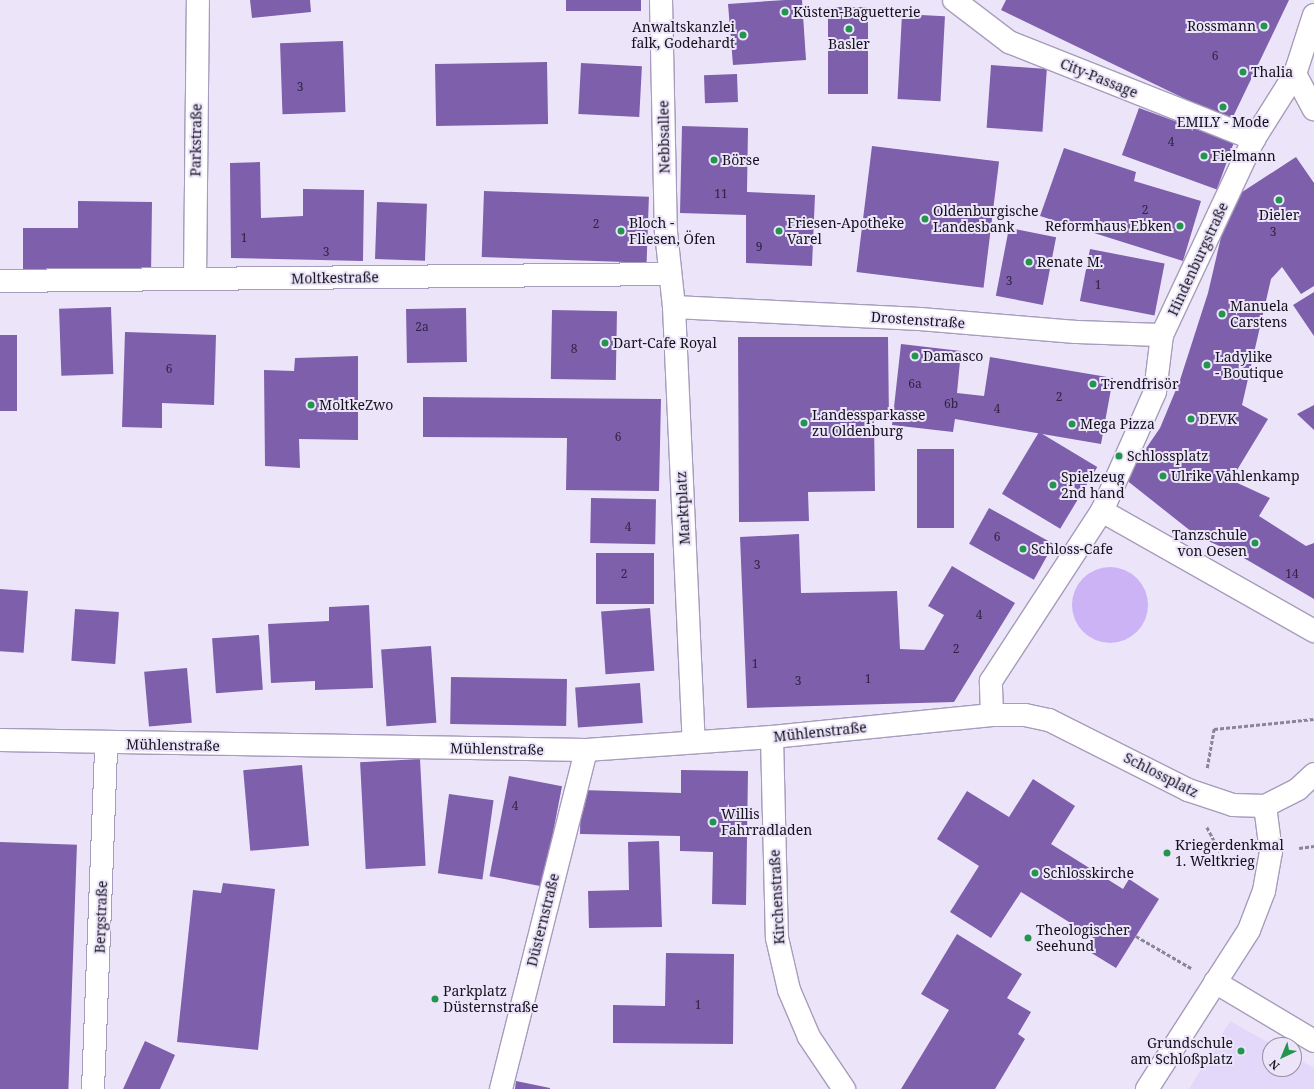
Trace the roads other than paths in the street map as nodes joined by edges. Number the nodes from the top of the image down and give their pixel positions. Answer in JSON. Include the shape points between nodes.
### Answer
{"nodes":[{"id":1,"x":198,"y":0,"type":"edge"},
{"id":2,"x":661,"y":0,"type":"edge"},
{"id":3,"x":954,"y":0,"type":"edge"},
{"id":4,"x":1314,"y":15,"type":"edge"},
{"id":5,"x":1295,"y":74,"type":"junction"},
{"id":6,"x":1314,"y":109,"type":"edge"},
{"id":7,"x":1254,"y":139,"type":"junction"},
{"id":8,"x":670,"y":274,"type":"junction"},
{"id":9,"x":195,"y":280,"type":"junction"},
{"id":10,"x":0,"y":281,"type":"edge"},
{"id":11,"x":674,"y":307,"type":"junction"},
{"id":12,"x":1162,"y":335,"type":"junction"},
{"id":13,"x":1102,"y":511,"type":"junction"},
{"id":14,"x":1314,"y":631,"type":"edge"},
{"id":15,"x":992,"y":715,"type":"junction"},
{"id":16,"x":772,"y":737,"type":"junction"},
{"id":17,"x":0,"y":740,"type":"edge"},
{"id":18,"x":694,"y":741,"type":"junction"},
{"id":19,"x":106,"y":744,"type":"junction"},
{"id":20,"x":586,"y":750,"type":"junction"},
{"id":21,"x":1314,"y":774,"type":"edge"},
{"id":22,"x":1265,"y":806,"type":"junction"},
{"id":23,"x":1215,"y":982,"type":"junction"},
{"id":24,"x":1314,"y":1040,"type":"edge"},
{"id":25,"x":93,"y":1089,"type":"edge"},
{"id":26,"x":501,"y":1089,"type":"edge"},
{"id":27,"x":844,"y":1089,"type":"edge"},
{"id":28,"x":1147,"y":1089,"type":"edge"}],
"edges":[{"from":1,"to":9,"type":"street","name":"Parkstraße"},
{"from":2,"to":8,"type":"street","name":"Nebbsallee"},
{"from":3,"to":7,"type":"street","name":"City-Passage","via":[[1009,42]]},
{"from":4,"to":5,"type":"street","name":"Hindenburgstraße"},
{"from":5,"to":6,"type":"street"},
{"from":5,"to":7,"type":"street","name":"Hindenburgstraße"},
{"from":7,"to":12,"type":"street","name":"Hindenburgstraße"},
{"from":8,"to":9,"type":"street","name":"Moltkestraße"},
{"from":8,"to":11,"type":"street","name":"Marktplatz"},
{"from":9,"to":10,"type":"street","name":"Moltkestraße"},
{"from":11,"to":12,"type":"street","name":"Drostenstraße","via":[[920,319],[1074,332]]},
{"from":11,"to":18,"type":"street","name":"Marktplatz"},
{"from":12,"to":13,"type":"street","name":"Hindenburgstraße","via":[[1155,392]]},
{"from":13,"to":14,"type":"street"},
{"from":13,"to":15,"type":"street","via":[[991,681]]},
{"from":15,"to":16,"type":"street","name":"Mühlenstraße"},
{"from":15,"to":22,"type":"street","name":"Schlossplatz","via":[[1025,715],[1049,720],[1201,795],[1233,805]]},
{"from":16,"to":18,"type":"street","name":"Mühlenstraße"},
{"from":16,"to":27,"type":"street","name":"Kirchenstraße","via":[[777,938],[789,990],[809,1037]]},
{"from":17,"to":19,"type":"street","name":"Mühlenstraße"},
{"from":18,"to":20,"type":"street","name":"Mühlenstraße"},
{"from":19,"to":20,"type":"street","name":"Mühlenstraße"},
{"from":19,"to":25,"type":"street","name":"Bergstraße"},
{"from":20,"to":26,"type":"street","name":"Düsternstraße"},
{"from":21,"to":22,"type":"street","name":"Schlossplatz","via":[[1298,789]]},
{"from":22,"to":23,"type":"street","via":[[1271,852],[1264,891],[1249,930]]},
{"from":23,"to":24,"type":"street"},
{"from":23,"to":28,"type":"street"}]}
